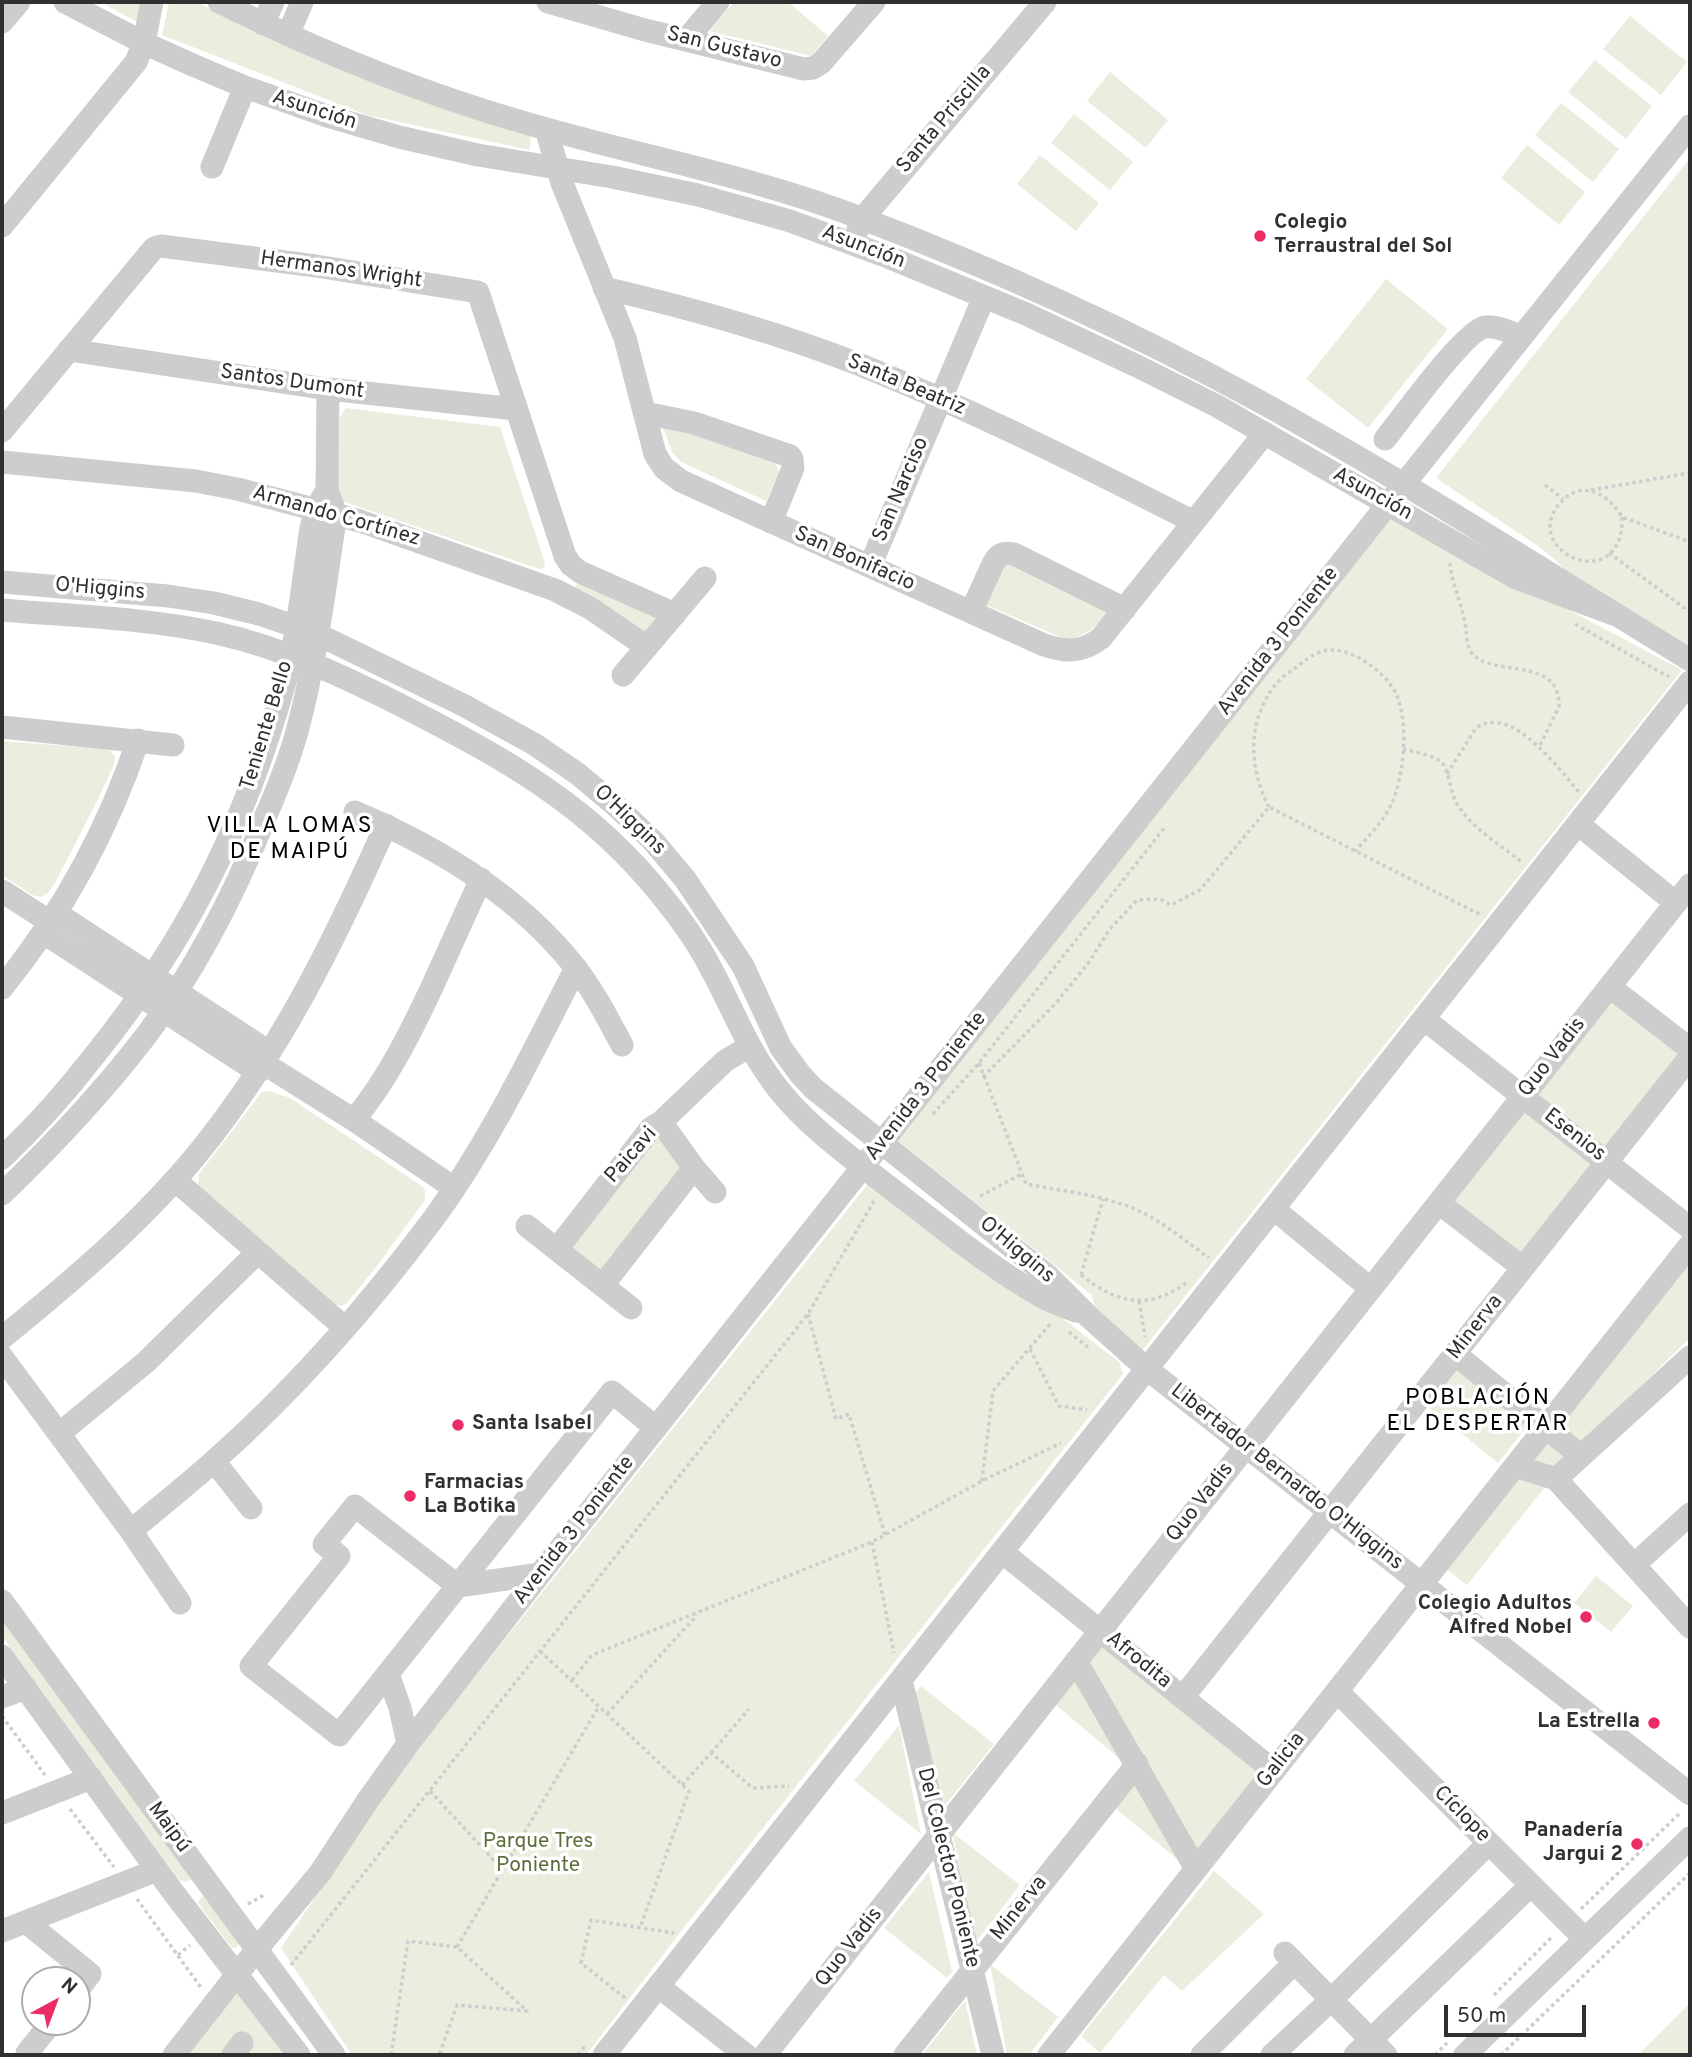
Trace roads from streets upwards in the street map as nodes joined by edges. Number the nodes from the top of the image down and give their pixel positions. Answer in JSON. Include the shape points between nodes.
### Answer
{"nodes":[{"id":1,"x":19,"y":2,"type":"edge"},
{"id":2,"x":65,"y":2,"type":"edge"},
{"id":3,"x":152,"y":2,"type":"edge"},
{"id":4,"x":219,"y":2,"type":"edge"},
{"id":5,"x":273,"y":2,"type":"edge"},
{"id":6,"x":302,"y":2,"type":"edge"},
{"id":7,"x":718,"y":2,"type":"edge"},
{"id":8,"x":874,"y":2,"type":"edge"},
{"id":9,"x":1045,"y":2,"type":"edge"},
{"id":10,"x":561,"y":4,"type":"edge"},
{"id":11,"x":2,"y":22,"type":"edge"},
{"id":12,"x":263,"y":23,"type":"junction"},
{"id":13,"x":288,"y":35,"type":"junction"},
{"id":14,"x":686,"y":40,"type":"junction"},
{"id":15,"x":144,"y":43,"type":"junction"},
{"id":16,"x":245,"y":88,"type":"junction"},
{"id":17,"x":1690,"y":125,"type":"edge"},
{"id":18,"x":545,"y":129,"type":"junction"},
{"id":19,"x":212,"y":167,"type":"dead end"},
{"id":20,"x":557,"y":169,"type":"junction"},
{"id":21,"x":863,"y":218,"type":"junction"},
{"id":22,"x":2,"y":226,"type":"edge"},
{"id":23,"x":852,"y":243,"type":"junction"},
{"id":24,"x":604,"y":288,"type":"junction"},
{"id":25,"x":984,"y":297,"type":"junction"},
{"id":26,"x":1522,"y":336,"type":"junction"},
{"id":27,"x":69,"y":350,"type":"junction"},
{"id":28,"x":328,"y":389,"type":"junction"},
{"id":29,"x":941,"y":400,"type":"junction"},
{"id":30,"x":516,"y":409,"type":"junction"},
{"id":31,"x":645,"y":413,"type":"junction"},
{"id":32,"x":2,"y":431,"type":"edge"},
{"id":33,"x":1265,"y":433,"type":"junction"},
{"id":34,"x":1385,"y":439,"type":"dead end"},
{"id":35,"x":2,"y":462,"type":"edge"},
{"id":36,"x":1404,"y":484,"type":"junction"},
{"id":37,"x":1388,"y":504,"type":"junction"},
{"id":38,"x":326,"y":505,"type":"junction"},
{"id":39,"x":771,"y":522,"type":"junction"},
{"id":40,"x":1194,"y":522,"type":"junction"},
{"id":41,"x":572,"y":565,"type":"junction"},
{"id":42,"x":870,"y":566,"type":"junction"},
{"id":43,"x":705,"y":578,"type":"dead end"},
{"id":44,"x":2,"y":582,"type":"edge"},
{"id":45,"x":555,"y":590,"type":"junction"},
{"id":46,"x":1125,"y":609,"type":"junction"},
{"id":47,"x":2,"y":610,"type":"edge"},
{"id":48,"x":971,"y":612,"type":"junction"},
{"id":49,"x":675,"y":614,"type":"junction"},
{"id":50,"x":1616,"y":615,"type":"junction"},
{"id":51,"x":296,"y":626,"type":"junction"},
{"id":52,"x":317,"y":634,"type":"junction"},
{"id":53,"x":647,"y":647,"type":"junction"},
{"id":54,"x":291,"y":655,"type":"junction"},
{"id":55,"x":1690,"y":660,"type":"edge"},
{"id":56,"x":313,"y":664,"type":"junction"},
{"id":57,"x":623,"y":675,"type":"dead end"},
{"id":58,"x":1681,"y":680,"type":"edge"},
{"id":59,"x":2,"y":727,"type":"edge"},
{"id":60,"x":138,"y":740,"type":"junction"},
{"id":61,"x":173,"y":745,"type":"dead end"},
{"id":62,"x":355,"y":812,"type":"dead end"},
{"id":63,"x":1578,"y":824,"type":"junction"},
{"id":64,"x":386,"y":825,"type":"junction"},
{"id":65,"x":481,"y":879,"type":"junction"},
{"id":66,"x":2,"y":891,"type":"edge"},
{"id":67,"x":1683,"y":894,"type":"edge"},
{"id":68,"x":50,"y":922,"type":"junction"},
{"id":69,"x":576,"y":968,"type":"junction"},
{"id":70,"x":147,"y":986,"type":"junction"},
{"id":71,"x":1609,"y":987,"type":"junction"},
{"id":72,"x":2,"y":988,"type":"edge"},
{"id":73,"x":169,"y":1001,"type":"junction"},
{"id":74,"x":1424,"y":1019,"type":"junction"},
{"id":75,"x":622,"y":1045,"type":"dead end"},
{"id":76,"x":750,"y":1046,"type":"junction"},
{"id":77,"x":1690,"y":1049,"type":"edge"},
{"id":78,"x":1690,"y":1057,"type":"edge"},
{"id":79,"x":263,"y":1062,"type":"junction"},
{"id":80,"x":1524,"y":1096,"type":"junction"},
{"id":81,"x":354,"y":1121,"type":"junction"},
{"id":82,"x":661,"y":1122,"type":"junction"},
{"id":83,"x":882,"y":1143,"type":"junction"},
{"id":84,"x":2,"y":1158,"type":"edge"},
{"id":85,"x":1608,"y":1161,"type":"junction"},
{"id":86,"x":694,"y":1168,"type":"junction"},
{"id":87,"x":871,"y":1172,"type":"junction"},
{"id":88,"x":175,"y":1180,"type":"junction"},
{"id":89,"x":454,"y":1188,"type":"junction"},
{"id":90,"x":715,"y":1192,"type":"dead end"},
{"id":91,"x":2,"y":1194,"type":"edge"},
{"id":92,"x":1439,"y":1203,"type":"junction"},
{"id":93,"x":1274,"y":1209,"type":"junction"},
{"id":94,"x":527,"y":1226,"type":"dead end"},
{"id":95,"x":1690,"y":1228,"type":"edge"},
{"id":96,"x":1690,"y":1245,"type":"edge"},
{"id":97,"x":556,"y":1249,"type":"junction"},
{"id":98,"x":258,"y":1252,"type":"junction"},
{"id":99,"x":1523,"y":1268,"type":"junction"},
{"id":100,"x":603,"y":1285,"type":"junction"},
{"id":101,"x":1371,"y":1289,"type":"junction"},
{"id":102,"x":631,"y":1308,"type":"dead end"},
{"id":103,"x":1089,"y":1317,"type":"junction"},
{"id":104,"x":344,"y":1327,"type":"junction"},
{"id":105,"x":2,"y":1338,"type":"edge"},
{"id":106,"x":1455,"y":1354,"type":"junction"},
{"id":107,"x":2,"y":1357,"type":"edge"},
{"id":108,"x":1690,"y":1357,"type":"edge"},
{"id":109,"x":1147,"y":1369,"type":"junction"},
{"id":110,"x":1546,"y":1427,"type":"junction"},
{"id":111,"x":656,"y":1428,"type":"junction"},
{"id":112,"x":59,"y":1434,"type":"junction"},
{"id":113,"x":1246,"y":1447,"type":"junction"},
{"id":114,"x":1581,"y":1456,"type":"junction"},
{"id":115,"x":214,"y":1461,"type":"junction"},
{"id":116,"x":1515,"y":1466,"type":"junction"},
{"id":117,"x":1556,"y":1479,"type":"junction"},
{"id":118,"x":251,"y":1508,"type":"dead end"},
{"id":119,"x":1329,"y":1513,"type":"junction"},
{"id":120,"x":1690,"y":1514,"type":"edge"},
{"id":121,"x":131,"y":1531,"type":"junction"},
{"id":122,"x":1002,"y":1552,"type":"junction"},
{"id":123,"x":1634,"y":1565,"type":"junction"},
{"id":124,"x":541,"y":1574,"type":"junction"},
{"id":125,"x":1421,"y":1585,"type":"junction"},
{"id":126,"x":458,"y":1586,"type":"junction"},
{"id":127,"x":2,"y":1601,"type":"edge"},
{"id":128,"x":180,"y":1603,"type":"dead end"},
{"id":129,"x":1690,"y":1627,"type":"edge"},
{"id":130,"x":1100,"y":1631,"type":"junction"},
{"id":131,"x":2,"y":1656,"type":"edge"},
{"id":132,"x":1076,"y":1661,"type":"junction"},
{"id":133,"x":388,"y":1674,"type":"junction"},
{"id":134,"x":901,"y":1680,"type":"junction"},
{"id":135,"x":26,"y":1688,"type":"junction"},
{"id":136,"x":1337,"y":1691,"type":"junction"},
{"id":137,"x":1183,"y":1697,"type":"junction"},
{"id":138,"x":2,"y":1698,"type":"edge"},
{"id":139,"x":408,"y":1744,"type":"junction"},
{"id":140,"x":1137,"y":1764,"type":"junction"},
{"id":141,"x":1274,"y":1771,"type":"junction"},
{"id":142,"x":91,"y":1778,"type":"junction"},
{"id":143,"x":1690,"y":1794,"type":"edge"},
{"id":144,"x":2,"y":1813,"type":"edge"},
{"id":145,"x":938,"y":1836,"type":"junction"},
{"id":146,"x":1690,"y":1838,"type":"edge"},
{"id":147,"x":1489,"y":1843,"type":"junction"},
{"id":148,"x":1196,"y":1869,"type":"junction"},
{"id":149,"x":157,"y":1870,"type":"junction"},
{"id":150,"x":206,"y":1880,"type":"junction"},
{"id":151,"x":1531,"y":1885,"type":"junction"},
{"id":152,"x":173,"y":1892,"type":"junction"},
{"id":153,"x":26,"y":1922,"type":"junction"},
{"id":154,"x":2,"y":1931,"type":"edge"},
{"id":155,"x":1585,"y":1939,"type":"junction"},
{"id":156,"x":257,"y":1949,"type":"junction"},
{"id":157,"x":80,"y":1966,"type":"edge"},
{"id":158,"x":971,"y":1970,"type":"junction"},
{"id":159,"x":237,"y":1974,"type":"junction"},
{"id":160,"x":658,"y":1986,"type":"junction"},
{"id":161,"x":1332,"y":2000,"type":"junction"},
{"id":162,"x":41,"y":2036,"type":"edge"},
{"id":163,"x":1459,"y":2046,"type":"edge"},
{"id":164,"x":1370,"y":2050,"type":"edge"},
{"id":165,"x":1060,"y":2051,"type":"edge"},
{"id":166,"x":27,"y":2053,"type":"dead end"},
{"id":167,"x":174,"y":2055,"type":"edge"},
{"id":168,"x":299,"y":2055,"type":"edge"},
{"id":169,"x":334,"y":2055,"type":"edge"},
{"id":170,"x":604,"y":2055,"type":"edge"},
{"id":171,"x":746,"y":2055,"type":"edge"},
{"id":172,"x":765,"y":2055,"type":"edge"},
{"id":173,"x":905,"y":2055,"type":"edge"},
{"id":174,"x":993,"y":2055,"type":"edge"},
{"id":175,"x":1202,"y":2055,"type":"edge"},
{"id":176,"x":1272,"y":2055,"type":"edge"}],
"edges":[{"from":1,"to":11,"type":"street"},
{"from":2,"to":15,"type":"street","name":"Asunción"},
{"from":3,"to":15,"type":"street"},
{"from":4,"to":12,"type":"street","name":"Asunción"},
{"from":5,"to":12,"type":"street"},
{"from":6,"to":13,"type":"street"},
{"from":7,"to":14,"type":"street"},
{"from":8,"to":14,"type":"street","name":"San Gustavo","via":[[826,58],[810,69]]},
{"from":9,"to":21,"type":"street","name":"Santa Priscilla"},
{"from":10,"to":14,"type":"street","name":"San Gustavo"},
{"from":12,"to":13,"type":"street","name":"Asunción"},
{"from":13,"to":18,"type":"street","name":"Asunción","via":[[420,88]]},
{"from":15,"to":16,"type":"street","name":"Asunción"},
{"from":15,"to":22,"type":"street","via":[[132,68]]},
{"from":16,"to":19,"type":"street"},
{"from":16,"to":20,"type":"street","name":"Asunción","via":[[399,136]]},
{"from":17,"to":26,"type":"street","name":"Avenida 3 Poniente"},
{"from":18,"to":20,"type":"street","name":"San Bonifacio"},
{"from":18,"to":21,"type":"street","name":"Asunción","via":[[750,182]]},
{"from":20,"to":23,"type":"street","name":"Asunción","via":[[719,201]]},
{"from":20,"to":24,"type":"street","name":"San Bonifacio"},
{"from":21,"to":23,"type":"street","name":"Santa Priscilla"},
{"from":21,"to":36,"type":"street","name":"Asunción","via":[[1125,332]]},
{"from":23,"to":25,"type":"street","name":"Asunción"},
{"from":24,"to":29,"type":"street","name":"Santa Beatriz","via":[[759,330]]},
{"from":24,"to":31,"type":"street","name":"San Bonifacio","via":[[625,338]]},
{"from":25,"to":29,"type":"street","name":"San Narciso"},
{"from":25,"to":33,"type":"street","name":"Asunción","via":[[1096,346]]},
{"from":26,"to":34,"type":"street","via":[[1491,327],[1476,331]]},
{"from":26,"to":36,"type":"street","name":"Avenida 3 Poniente"},
{"from":27,"to":28,"type":"street","name":"Santos Dumont"},
{"from":27,"to":30,"type":"street","name":"Hermanos Wright","via":[[153,248],[303,264],[478,292]]},
{"from":27,"to":32,"type":"street","name":"Hermanos Wright"},
{"from":28,"to":30,"type":"street","name":"Santos Dumont"},
{"from":28,"to":38,"type":"street","name":"Teniente Bello"},
{"from":29,"to":40,"type":"street","name":"Santa Beatriz"},
{"from":29,"to":42,"type":"street","name":"San Narciso"},
{"from":30,"to":41,"type":"street","name":"Hermanos Wright","via":[[565,556]]},
{"from":31,"to":39,"type":"street","name":"San Bonifacio","via":[[655,454],[671,474]]},
{"from":31,"to":39,"type":"street","via":[[704,426],[790,456],[793,468]]},
{"from":33,"to":37,"type":"street","name":"Asunción"},
{"from":33,"to":40,"type":"street","name":"San Bonifacio"},
{"from":35,"to":38,"type":"street","name":"Armando Cortínez","via":[[196,481]]},
{"from":36,"to":37,"type":"street","name":"Avenida 3 Poniente"},
{"from":36,"to":50,"type":"street","name":"Asunción"},
{"from":37,"to":50,"type":"street","name":"Asunción","via":[[1516,578]]},
{"from":37,"to":83,"type":"street","name":"Avenida 3 Poniente"},
{"from":38,"to":45,"type":"street","name":"Armando Cortínez"},
{"from":38,"to":51,"type":"street","name":"Teniente Bello","via":[[311,528]]},
{"from":38,"to":52,"type":"street","name":"Teniente Bello"},
{"from":39,"to":42,"type":"street","name":"San Bonifacio"},
{"from":40,"to":46,"type":"street","name":"San Bonifacio"},
{"from":41,"to":45,"type":"street"},
{"from":41,"to":49,"type":"street"},
{"from":42,"to":48,"type":"street","name":"San Bonifacio"},
{"from":43,"to":49,"type":"street"},
{"from":44,"to":51,"type":"street","name":"O'Higgins","via":[[192,599]]},
{"from":45,"to":53,"type":"street","name":"Armando Cortínez"},
{"from":46,"to":48,"type":"street","name":"San Bonifacio","via":[[1093,644],[1065,650]]},
{"from":46,"to":48,"type":"street","via":[[1007,552],[997,556]]},
{"from":47,"to":54,"type":"street","name":"O'Higgins","via":[[197,629]]},
{"from":49,"to":53,"type":"street"},
{"from":50,"to":55,"type":"street","name":"Asunción"},
{"from":51,"to":52,"type":"street","name":"O'Higgins"},
{"from":51,"to":54,"type":"street","name":"Teniente Bello"},
{"from":52,"to":56,"type":"street","name":"Teniente Bello"},
{"from":52,"to":83,"type":"street","name":"O'Higgins","via":[[512,731],[578,774],[635,822],[685,879],[716,924],[743,966],[790,1062],[828,1102]]},
{"from":53,"to":57,"type":"street"},
{"from":54,"to":56,"type":"street","name":"O'Higgins"},
{"from":54,"to":70,"type":"street","name":"Teniente Bello","via":[[255,776],[229,839],[192,913]]},
{"from":56,"to":73,"type":"street","name":"Teniente Bello","via":[[299,726],[255,844],[216,925]]},
{"from":56,"to":76,"type":"street","name":"O'Higgins","via":[[490,752],[580,812],[642,871],[680,918]]},
{"from":58,"to":63,"type":"street"},
{"from":59,"to":60,"type":"street"},
{"from":60,"to":61,"type":"street"},
{"from":60,"to":68,"type":"street","via":[[115,802]]},
{"from":62,"to":64,"type":"street"},
{"from":63,"to":67,"type":"street"},
{"from":63,"to":74,"type":"street"},
{"from":64,"to":65,"type":"street"},
{"from":64,"to":79,"type":"street","via":[[313,979]]},
{"from":65,"to":69,"type":"street","via":[[516,905]]},
{"from":65,"to":81,"type":"street","via":[[403,1046]]},
{"from":66,"to":68,"type":"street"},
{"from":67,"to":71,"type":"street","name":"Quo Vadis"},
{"from":68,"to":70,"type":"street"},
{"from":68,"to":72,"type":"street"},
{"from":69,"to":75,"type":"street"},
{"from":69,"to":89,"type":"street","via":[[510,1095]]},
{"from":70,"to":73,"type":"street"},
{"from":70,"to":84,"type":"street","name":"Teniente Bello","via":[[79,1075]]},
{"from":71,"to":77,"type":"street"},
{"from":71,"to":80,"type":"street","name":"Quo Vadis"},
{"from":73,"to":79,"type":"street"},
{"from":73,"to":91,"type":"street","name":"Teniente Bello","via":[[105,1086]]},
{"from":74,"to":80,"type":"street","name":"Esenios"},
{"from":74,"to":93,"type":"street"},
{"from":76,"to":82,"type":"street","name":"Paicavi","via":[[724,1061]]},
{"from":76,"to":87,"type":"street","name":"O'Higgins","via":[[791,1105]]},
{"from":78,"to":85,"type":"street","name":"Minerva"},
{"from":79,"to":81,"type":"street"},
{"from":79,"to":88,"type":"street"},
{"from":80,"to":85,"type":"street","name":"Esenios"},
{"from":80,"to":92,"type":"street","name":"Quo Vadis"},
{"from":81,"to":89,"type":"street"},
{"from":82,"to":86,"type":"street"},
{"from":82,"to":97,"type":"street","name":"Paicavi","via":[[651,1128]]},
{"from":83,"to":87,"type":"street","name":"Avenida 3 Poniente"},
{"from":83,"to":103,"type":"street","name":"O'Higgins","via":[[1047,1275]]},
{"from":85,"to":95,"type":"street","name":"Esenios"},
{"from":85,"to":99,"type":"street","name":"Minerva"},
{"from":86,"to":90,"type":"street"},
{"from":86,"to":100,"type":"street"},
{"from":87,"to":103,"type":"street","name":"O'Higgins","via":[[991,1265],[1041,1296]]},
{"from":87,"to":111,"type":"street","name":"Avenida 3 Poniente"},
{"from":88,"to":98,"type":"street"},
{"from":88,"to":105,"type":"street","via":[[93,1261]]},
{"from":89,"to":104,"type":"street"},
{"from":92,"to":99,"type":"street"},
{"from":92,"to":101,"type":"street","name":"Quo Vadis"},
{"from":93,"to":101,"type":"street"},
{"from":93,"to":109,"type":"street"},
{"from":94,"to":97,"type":"street"},
{"from":96,"to":110,"type":"street","name":"Galicia"},
{"from":97,"to":100,"type":"street"},
{"from":98,"to":104,"type":"street"},
{"from":98,"to":112,"type":"street","via":[[146,1362]]},
{"from":99,"to":106,"type":"street","name":"Minerva"},
{"from":100,"to":102,"type":"street"},
{"from":101,"to":113,"type":"street","name":"Quo Vadis"},
{"from":103,"to":109,"type":"street","name":"O'Higgins"},
{"from":104,"to":115,"type":"street"},
{"from":106,"to":110,"type":"street"},
{"from":106,"to":119,"type":"street","name":"Minerva"},
{"from":107,"to":112,"type":"street"},
{"from":108,"to":114,"type":"street"},
{"from":109,"to":113,"type":"street","name":"Libertador Bernardo O'Higgins"},
{"from":109,"to":122,"type":"street"},
{"from":110,"to":114,"type":"street"},
{"from":110,"to":116,"type":"street","name":"Galicia"},
{"from":111,"to":124,"type":"street","name":"Avenida 3 Poniente"},
{"from":111,"to":126,"type":"street","via":[[612,1392]]},
{"from":112,"to":121,"type":"street"},
{"from":113,"to":119,"type":"street","name":"Libertador Bernardo O'Higgins"},
{"from":113,"to":130,"type":"street","name":"Quo Vadis"},
{"from":114,"to":117,"type":"street"},
{"from":115,"to":118,"type":"street"},
{"from":115,"to":121,"type":"street"},
{"from":116,"to":117,"type":"street"},
{"from":116,"to":125,"type":"street","name":"Galicia"},
{"from":117,"to":123,"type":"street"},
{"from":119,"to":125,"type":"street","name":"Libertador Bernardo O'Higgins"},
{"from":119,"to":137,"type":"street","name":"Minerva"},
{"from":120,"to":123,"type":"street"},
{"from":121,"to":128,"type":"street"},
{"from":122,"to":130,"type":"street","name":"Afrodita"},
{"from":122,"to":134,"type":"street"},
{"from":123,"to":129,"type":"street"},
{"from":124,"to":126,"type":"street"},
{"from":124,"to":139,"type":"street","name":"Avenida 3 Poniente"},
{"from":125,"to":136,"type":"street","name":"Galicia"},
{"from":125,"to":143,"type":"street","name":"Libertador Bernardo O'Higgins"},
{"from":126,"to":133,"type":"street"},
{"from":126,"to":133,"type":"street","via":[[355,1506],[324,1544],[339,1556],[251,1666],[339,1735]]},
{"from":127,"to":150,"type":"street","name":"Maipú"},
{"from":130,"to":132,"type":"street","name":"Quo Vadis"},
{"from":130,"to":137,"type":"street","name":"Afrodita"},
{"from":131,"to":135,"type":"street","name":"Maipú"},
{"from":132,"to":140,"type":"street"},
{"from":132,"to":145,"type":"street","name":"Quo Vadis"},
{"from":133,"to":139,"type":"street"},
{"from":134,"to":145,"type":"street","name":"Del Colector Poniente"},
{"from":134,"to":160,"type":"street"},
{"from":135,"to":138,"type":"street"},
{"from":135,"to":142,"type":"street","name":"Maipú"},
{"from":136,"to":141,"type":"street","name":"Galicia"},
{"from":136,"to":147,"type":"street","name":"Cíclope"},
{"from":137,"to":141,"type":"street","name":"Afrodita"},
{"from":139,"to":156,"type":"street","name":"Avenida 3 Poniente","via":[[320,1873]]},
{"from":140,"to":148,"type":"street"},
{"from":140,"to":158,"type":"street","name":"Minerva"},
{"from":141,"to":148,"type":"street","name":"Galicia"},
{"from":142,"to":144,"type":"street"},
{"from":142,"to":149,"type":"street","name":"Maipú"},
{"from":145,"to":158,"type":"street","name":"Del Colector Poniente"},
{"from":145,"to":172,"type":"street","name":"Quo Vadis"},
{"from":146,"to":155,"type":"street"},
{"from":147,"to":151,"type":"street","name":"Cíclope"},
{"from":147,"to":161,"type":"street"},
{"from":148,"to":165,"type":"street","name":"Galicia"},
{"from":149,"to":152,"type":"street","name":"Maipú"},
{"from":149,"to":153,"type":"street"},
{"from":150,"to":152,"type":"street","via":[[188,1891]]},
{"from":150,"to":156,"type":"street","name":"Maipú"},
{"from":151,"to":155,"type":"street","name":"Cíclope"},
{"from":151,"to":164,"type":"street"},
{"from":152,"to":159,"type":"street","name":"Maipú"},
{"from":153,"to":154,"type":"street"},
{"from":153,"to":157,"type":"street"},
{"from":155,"to":163,"type":"street"},
{"from":156,"to":159,"type":"street","name":"Avenida 3 Poniente"},
{"from":156,"to":169,"type":"street","name":"Maipú"},
{"from":158,"to":173,"type":"street","name":"Minerva"},
{"from":158,"to":174,"type":"street","name":"Del Colector Poniente"},
{"from":159,"to":167,"type":"street","name":"Avenida 3 Poniente"},
{"from":159,"to":168,"type":"street","name":"Maipú"},
{"from":160,"to":170,"type":"street"},
{"from":160,"to":171,"type":"street"},
{"from":161,"to":164,"type":"street"},
{"from":161,"to":175,"type":"street","via":[[1289,1958]]},
{"from":161,"to":176,"type":"street"},
{"from":162,"to":166,"type":"street"}]}
